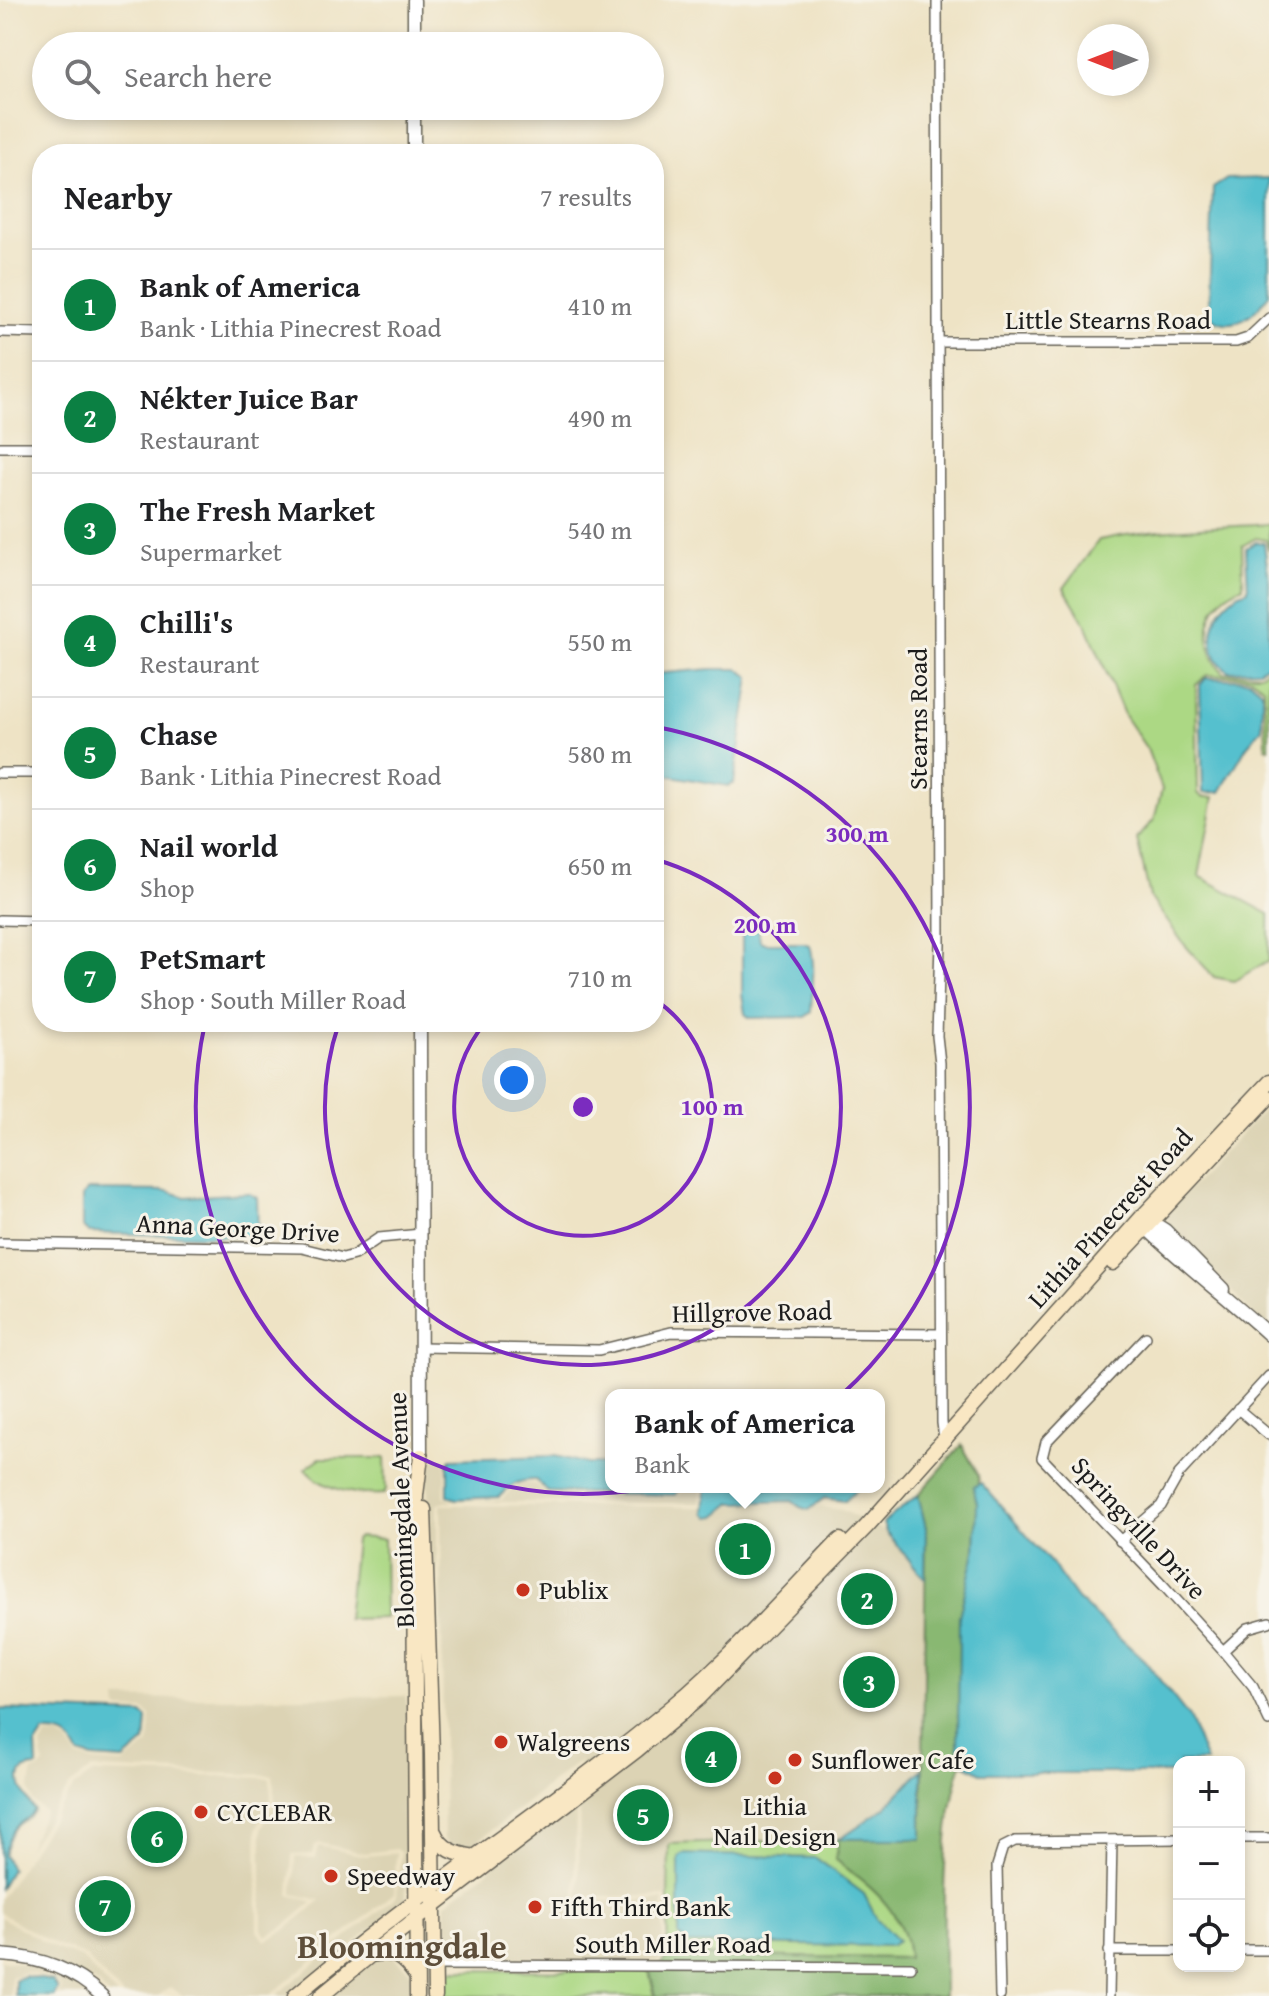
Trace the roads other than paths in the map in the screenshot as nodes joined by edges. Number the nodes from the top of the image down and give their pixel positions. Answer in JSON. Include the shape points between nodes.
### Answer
{"nodes":[{"id":1,"x":414,"y":0,"type":"edge"},
{"id":2,"x":937,"y":0,"type":"edge"},
{"id":3,"x":414,"y":32,"type":"edge"},
{"id":4,"x":414,"y":120,"type":"edge"},
{"id":5,"x":414,"y":144,"type":"edge"},
{"id":6,"x":1269,"y":318,"type":"edge"},
{"id":7,"x":0,"y":332,"type":"edge"},
{"id":8,"x":32,"y":333,"type":"edge"},
{"id":9,"x":939,"y":342,"type":"junction"},
{"id":10,"x":0,"y":447,"type":"edge"},
{"id":11,"x":32,"y":447,"type":"edge"},
{"id":12,"x":0,"y":773,"type":"edge"},
{"id":13,"x":32,"y":773,"type":"edge"},
{"id":14,"x":0,"y":920,"type":"edge"},
{"id":15,"x":32,"y":921,"type":"edge"},
{"id":16,"x":420,"y":1032,"type":"edge"},
{"id":17,"x":1269,"y":1082,"type":"edge"},
{"id":18,"x":1269,"y":1097,"type":"edge"},
{"id":19,"x":1154,"y":1221,"type":"junction"},
{"id":20,"x":421,"y":1234,"type":"junction"},
{"id":21,"x":0,"y":1243,"type":"edge"},
{"id":22,"x":1241,"y":1310,"type":"junction"},
{"id":23,"x":941,"y":1334,"type":"junction"},
{"id":24,"x":1269,"y":1335,"type":"edge"},
{"id":25,"x":1146,"y":1337,"type":"dead end"},
{"id":26,"x":421,"y":1347,"type":"junction"},
{"id":27,"x":1269,"y":1376,"type":"edge"},
{"id":28,"x":1238,"y":1409,"type":"junction"},
{"id":29,"x":1269,"y":1435,"type":"edge"},
{"id":30,"x":944,"y":1438,"type":"junction"},
{"id":31,"x":421,"y":1456,"type":"junction"},
{"id":32,"x":918,"y":1465,"type":"junction"},
{"id":33,"x":1120,"y":1541,"type":"junction"},
{"id":34,"x":1269,"y":1622,"type":"edge"},
{"id":35,"x":1223,"y":1651,"type":"junction"},
{"id":36,"x":1269,"y":1721,"type":"edge"},
{"id":37,"x":434,"y":1830,"type":"junction"},
{"id":38,"x":1245,"y":1838,"type":"edge"},
{"id":39,"x":1269,"y":1838,"type":"edge"},
{"id":40,"x":1173,"y":1839,"type":"edge"},
{"id":41,"x":1112,"y":1840,"type":"junction"},
{"id":42,"x":475,"y":1857,"type":"junction"},
{"id":43,"x":434,"y":1887,"type":"junction"},
{"id":44,"x":415,"y":1900,"type":"junction"},
{"id":45,"x":434,"y":1906,"type":"junction"},
{"id":46,"x":416,"y":1919,"type":"junction"},
{"id":47,"x":1245,"y":1950,"type":"edge"},
{"id":48,"x":1269,"y":1950,"type":"edge"},
{"id":49,"x":1109,"y":1951,"type":"junction"},
{"id":50,"x":1173,"y":1951,"type":"edge"},
{"id":51,"x":0,"y":1955,"type":"edge"},
{"id":52,"x":371,"y":1955,"type":"junction"},
{"id":53,"x":435,"y":1965,"type":"junction"},
{"id":54,"x":911,"y":1967,"type":"dead end"},
{"id":55,"x":416,"y":1976,"type":"junction"},
{"id":56,"x":102,"y":1996,"type":"edge"},
{"id":57,"x":295,"y":1996,"type":"edge"},
{"id":58,"x":321,"y":1996,"type":"edge"},
{"id":59,"x":417,"y":1996,"type":"edge"},
{"id":60,"x":435,"y":1996,"type":"edge"},
{"id":61,"x":1000,"y":1996,"type":"edge"},
{"id":62,"x":1109,"y":1996,"type":"edge"}],
"edges":[{"from":1,"to":3,"type":"street"},
{"from":2,"to":9,"type":"street","name":"Stearns Road"},
{"from":4,"to":5,"type":"street"},
{"from":6,"to":9,"type":"street","name":"Little Stearns Road","via":[[1236,342]]},
{"from":7,"to":8,"type":"street"},
{"from":9,"to":23,"type":"street","name":"Stearns Road"},
{"from":10,"to":11,"type":"street"},
{"from":12,"to":13,"type":"street"},
{"from":14,"to":15,"type":"street"},
{"from":16,"to":20,"type":"street","name":"Bloomingdale Avenue"},
{"from":17,"to":19,"type":"main road","name":"Lithia Pinecrest Road"},
{"from":18,"to":19,"type":"main road","name":"Lithia Pinecrest Road"},
{"from":19,"to":22,"type":"street"},
{"from":19,"to":22,"type":"street","via":[[1193,1272]]},
{"from":19,"to":30,"type":"main road","name":"Lithia Pinecrest Road"},
{"from":20,"to":21,"type":"street","name":"Anna George Drive","via":[[379,1238],[343,1258],[302,1248]]},
{"from":20,"to":26,"type":"street","name":"Bloomingdale Avenue"},
{"from":22,"to":24,"type":"street"},
{"from":23,"to":26,"type":"street","name":"Hillgrove Road","via":[[671,1332],[599,1350]]},
{"from":23,"to":30,"type":"street","name":"Stearns Road"},
{"from":25,"to":33,"type":"street","name":"Springville Drive","via":[[1046,1442],[1042,1458]]},
{"from":26,"to":31,"type":"street","name":"Bloomingdale Avenue"},
{"from":27,"to":28,"type":"street"},
{"from":28,"to":29,"type":"street"},
{"from":28,"to":33,"type":"street","via":[[1179,1474],[1161,1506]]},
{"from":30,"to":32,"type":"main road","name":"Lithia Pinecrest Road"},
{"from":31,"to":37,"type":"main road","name":"Bloomingdale Avenue"},
{"from":31,"to":44,"type":"main road","via":[[414,1556]]},
{"from":32,"to":42,"type":"main road","name":"Lithia Pinecrest Road","via":[[686,1695]]},
{"from":32,"to":45,"type":"main road","name":"Lithia Pinecrest Road","via":[[867,1526],[687,1708]]},
{"from":33,"to":35,"type":"street","name":"Springville Drive"},
{"from":34,"to":35,"type":"street","via":[[1248,1628]]},
{"from":35,"to":36,"type":"street","name":"Springville Drive","via":[[1253,1687]]},
{"from":37,"to":42,"type":"main road","via":[[445,1848]]},
{"from":37,"to":43,"type":"main road","name":"Bloomingdale Avenue"},
{"from":38,"to":39,"type":"street"},
{"from":40,"to":41,"type":"street"},
{"from":41,"to":49,"type":"street"},
{"from":41,"to":61,"type":"street","via":[[1015,1841],[1000,1850]]},
{"from":42,"to":43,"type":"main road","name":"Lithia Pinecrest Road"},
{"from":43,"to":44,"type":"main road","name":"Lithia Pinecrest Road"},
{"from":43,"to":45,"type":"main road","name":"Bloomingdale Avenue"},
{"from":44,"to":46,"type":"main road"},
{"from":44,"to":57,"type":"main road","name":"Lithia Pinecrest Road"},
{"from":45,"to":46,"type":"main road","name":"Lithia Pinecrest Road"},
{"from":45,"to":53,"type":"main road","name":"Bloomingdale Avenue"},
{"from":46,"to":52,"type":"main road","name":"Lithia Pinecrest Road"},
{"from":46,"to":55,"type":"main road"},
{"from":47,"to":48,"type":"street"},
{"from":49,"to":50,"type":"street"},
{"from":49,"to":62,"type":"street"},
{"from":51,"to":56,"type":"street","via":[[47,1962]]},
{"from":52,"to":55,"type":"main road","via":[[400,1956]]},
{"from":52,"to":58,"type":"main road","name":"Lithia Pinecrest Road"},
{"from":53,"to":54,"type":"street","name":"South Miller Road"},
{"from":53,"to":60,"type":"main road","name":"Bloomingdale Avenue"},
{"from":55,"to":59,"type":"main road"}]}
